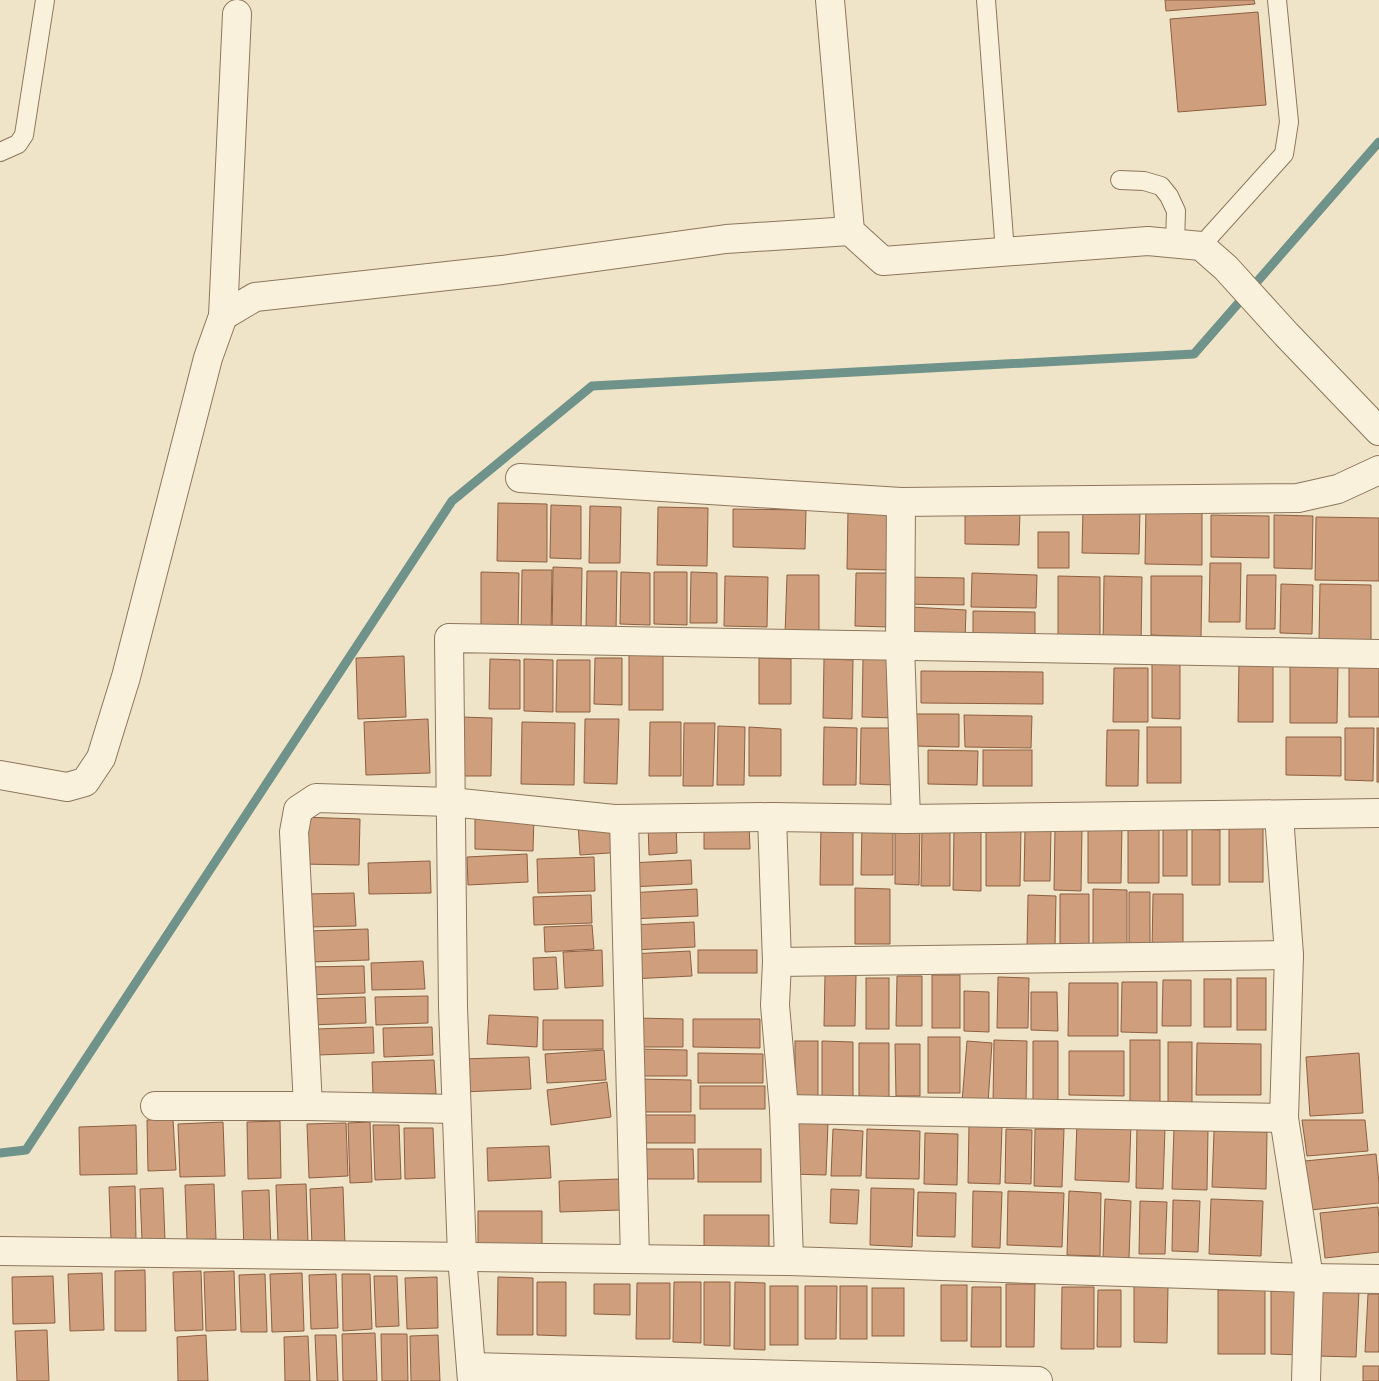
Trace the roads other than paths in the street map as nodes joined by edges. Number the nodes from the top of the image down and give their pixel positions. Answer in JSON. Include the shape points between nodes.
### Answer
{"nodes":[{"id":1,"x":45,"y":0,"type":"edge"},
{"id":2,"x":830,"y":0,"type":"edge"},
{"id":3,"x":986,"y":0,"type":"edge"},
{"id":4,"x":1277,"y":0,"type":"edge"},
{"id":5,"x":237,"y":14,"type":"dead end"},
{"id":6,"x":0,"y":152,"type":"edge"},
{"id":7,"x":1120,"y":180,"type":"dead end"},
{"id":8,"x":850,"y":231,"type":"junction"},
{"id":9,"x":1175,"y":244,"type":"junction"},
{"id":10,"x":1201,"y":246,"type":"junction"},
{"id":11,"x":1004,"y":252,"type":"junction"},
{"id":12,"x":223,"y":316,"type":"junction"},
{"id":13,"x":1379,"y":431,"type":"edge"},
{"id":14,"x":1379,"y":470,"type":"edge"},
{"id":15,"x":520,"y":478,"type":"dead end"},
{"id":16,"x":901,"y":502,"type":"junction"},
{"id":17,"x":900,"y":646,"type":"junction"},
{"id":18,"x":1379,"y":654,"type":"edge"},
{"id":19,"x":0,"y":775,"type":"edge"},
{"id":20,"x":451,"y":802,"type":"junction"},
{"id":21,"x":1379,"y":813,"type":"edge"},
{"id":22,"x":1279,"y":814,"type":"junction"},
{"id":23,"x":772,"y":817,"type":"junction"},
{"id":24,"x":906,"y":818,"type":"junction"},
{"id":25,"x":624,"y":819,"type":"junction"},
{"id":26,"x":1289,"y":955,"type":"junction"},
{"id":27,"x":778,"y":962,"type":"junction"},
{"id":28,"x":155,"y":1106,"type":"dead end"},
{"id":29,"x":308,"y":1106,"type":"junction"},
{"id":30,"x":456,"y":1109,"type":"junction"},
{"id":31,"x":784,"y":1109,"type":"junction"},
{"id":32,"x":1284,"y":1118,"type":"junction"},
{"id":33,"x":0,"y":1251,"type":"edge"},
{"id":34,"x":462,"y":1256,"type":"junction"},
{"id":35,"x":635,"y":1259,"type":"junction"},
{"id":36,"x":789,"y":1261,"type":"junction"},
{"id":37,"x":1309,"y":1278,"type":"junction"},
{"id":38,"x":1379,"y":1279,"type":"edge"},
{"id":39,"x":472,"y":1374,"type":"edge"},
{"id":40,"x":1038,"y":1381,"type":"edge"},
{"id":41,"x":1306,"y":1381,"type":"edge"}],
"edges":[{"from":1,"to":6,"type":"lane","via":[[24,135],[18,144]]},
{"from":2,"to":8,"type":"street"},
{"from":3,"to":11,"type":"lane"},
{"from":4,"to":10,"type":"lane","via":[[1289,122],[1284,154]]},
{"from":5,"to":12,"type":"street"},
{"from":7,"to":9,"type":"lane","via":[[1161,186],[1176,211]]},
{"from":8,"to":11,"type":"street","via":[[883,261]]},
{"from":8,"to":12,"type":"street","via":[[726,239],[502,270],[255,297]]},
{"from":9,"to":10,"type":"street"},
{"from":9,"to":11,"type":"street","via":[[1148,241]]},
{"from":10,"to":13,"type":"street","via":[[1226,268]]},
{"from":12,"to":19,"type":"street","via":[[208,358],[126,677],[101,758],[85,782],[67,787]]},
{"from":14,"to":16,"type":"street","via":[[1338,489],[1298,498]]},
{"from":15,"to":16,"type":"street"},
{"from":16,"to":17,"type":"street"},
{"from":17,"to":18,"type":"street"},
{"from":17,"to":20,"type":"street","via":[[449,638]]},
{"from":17,"to":24,"type":"street"},
{"from":20,"to":25,"type":"street"},
{"from":20,"to":29,"type":"street","via":[[316,798],[298,810],[294,832]]},
{"from":20,"to":30,"type":"street"},
{"from":21,"to":22,"type":"street"},
{"from":22,"to":24,"type":"street"},
{"from":22,"to":26,"type":"street"},
{"from":23,"to":24,"type":"street"},
{"from":23,"to":25,"type":"street"},
{"from":23,"to":27,"type":"street"},
{"from":25,"to":35,"type":"street"},
{"from":26,"to":27,"type":"street"},
{"from":26,"to":32,"type":"street"},
{"from":27,"to":31,"type":"street","via":[[775,1005]]},
{"from":28,"to":29,"type":"street"},
{"from":29,"to":30,"type":"street"},
{"from":30,"to":34,"type":"street"},
{"from":31,"to":32,"type":"street"},
{"from":31,"to":36,"type":"street"},
{"from":32,"to":37,"type":"street"},
{"from":33,"to":34,"type":"street"},
{"from":34,"to":35,"type":"street"},
{"from":34,"to":39,"type":"street"},
{"from":35,"to":36,"type":"street"},
{"from":36,"to":37,"type":"street"},
{"from":37,"to":38,"type":"street"},
{"from":37,"to":41,"type":"street"},
{"from":39,"to":40,"type":"street"}]}
